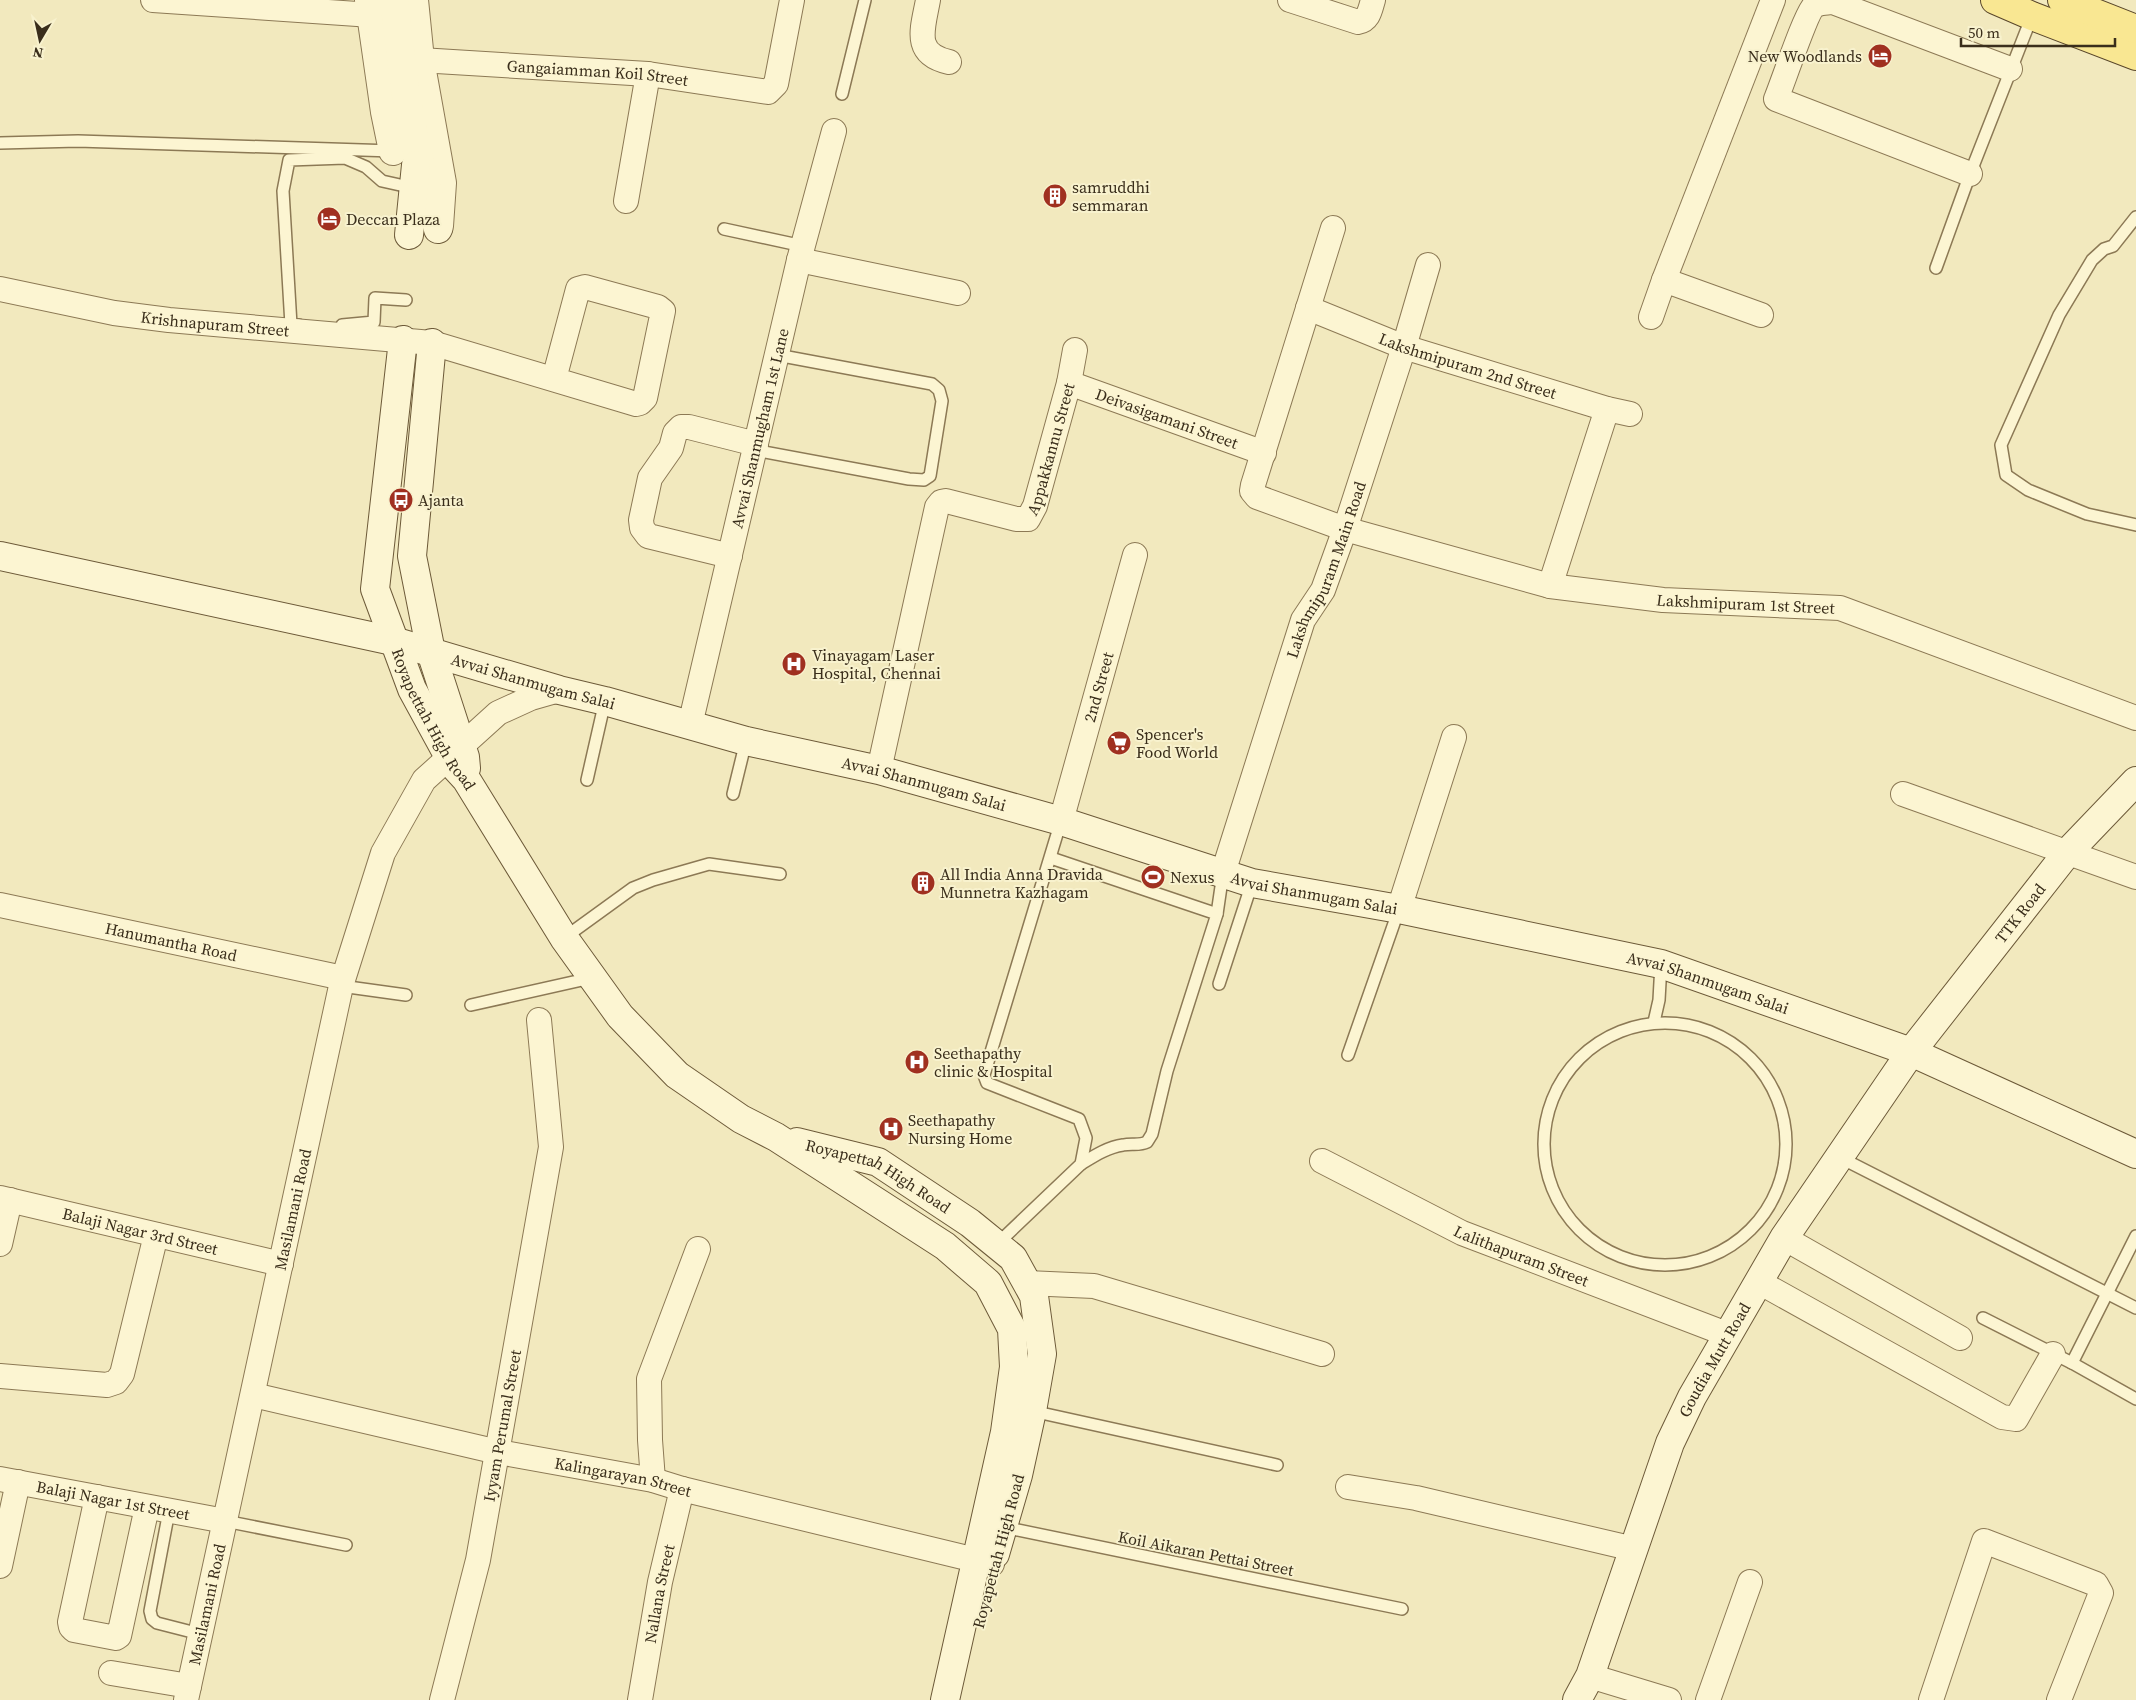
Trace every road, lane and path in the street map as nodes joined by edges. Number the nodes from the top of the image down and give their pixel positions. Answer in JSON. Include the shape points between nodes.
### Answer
{"nodes":[{"id":1,"x":153,"y":0,"type":"edge"},
{"id":2,"x":414,"y":0,"type":"edge"},
{"id":3,"x":792,"y":0,"type":"edge"},
{"id":4,"x":865,"y":0,"type":"edge"},
{"id":5,"x":928,"y":0,"type":"edge"},
{"id":6,"x":1290,"y":0,"type":"edge"},
{"id":7,"x":1373,"y":0,"type":"edge"},
{"id":8,"x":1773,"y":0,"type":"edge"},
{"id":9,"x":1996,"y":0,"type":"edge"},
{"id":10,"x":2062,"y":0,"type":"edge"},
{"id":11,"x":200,"y":1,"type":"edge"},
{"id":12,"x":378,"y":5,"type":"edge"},
{"id":13,"x":2032,"y":16,"type":"junction"},
{"id":14,"x":2136,"y":29,"type":"edge"},
{"id":15,"x":2136,"y":56,"type":"edge"},
{"id":16,"x":420,"y":60,"type":"junction"},
{"id":17,"x":949,"y":62,"type":"dead end"},
{"id":18,"x":2010,"y":69,"type":"junction"},
{"id":19,"x":648,"y":74,"type":"junction"},
{"id":20,"x":1738,"y":91,"type":"junction"},
{"id":21,"x":842,"y":94,"type":"dead end"},
{"id":22,"x":1776,"y":99,"type":"junction"},
{"id":23,"x":834,"y":131,"type":"dead end"},
{"id":24,"x":0,"y":143,"type":"edge"},
{"id":25,"x":405,"y":151,"type":"junction"},
{"id":26,"x":1970,"y":174,"type":"junction"},
{"id":27,"x":400,"y":185,"type":"dead end"},
{"id":28,"x":626,"y":201,"type":"dead end"},
{"id":29,"x":2136,"y":217,"type":"edge"},
{"id":30,"x":1333,"y":228,"type":"dead end"},
{"id":31,"x":724,"y":229,"type":"dead end"},
{"id":32,"x":409,"y":234,"type":"dead end"},
{"id":33,"x":801,"y":253,"type":"junction"},
{"id":34,"x":1428,"y":265,"type":"dead end"},
{"id":35,"x":1936,"y":268,"type":"dead end"},
{"id":36,"x":1664,"y":280,"type":"junction"},
{"id":37,"x":0,"y":289,"type":"edge"},
{"id":38,"x":958,"y":294,"type":"dead end"},
{"id":39,"x":406,"y":300,"type":"dead end"},
{"id":40,"x":1308,"y":308,"type":"junction"},
{"id":41,"x":1761,"y":315,"type":"dead end"},
{"id":42,"x":1651,"y":317,"type":"dead end"},
{"id":43,"x":343,"y":330,"type":"junction"},
{"id":44,"x":403,"y":340,"type":"junction"},
{"id":45,"x":432,"y":343,"type":"junction"},
{"id":46,"x":1404,"y":348,"type":"junction"},
{"id":47,"x":1075,"y":350,"type":"dead end"},
{"id":48,"x":778,"y":355,"type":"junction"},
{"id":49,"x":554,"y":380,"type":"junction"},
{"id":50,"x":1069,"y":382,"type":"junction"},
{"id":51,"x":755,"y":447,"type":"junction"},
{"id":52,"x":1264,"y":453,"type":"junction"},
{"id":53,"x":2136,"y":525,"type":"edge"},
{"id":54,"x":1345,"y":529,"type":"junction"},
{"id":55,"x":1135,"y":555,"type":"dead end"},
{"id":56,"x":0,"y":556,"type":"edge"},
{"id":57,"x":730,"y":556,"type":"junction"},
{"id":58,"x":1550,"y":586,"type":"junction"},
{"id":59,"x":393,"y":641,"type":"junction"},
{"id":60,"x":431,"y":652,"type":"junction"},
{"id":61,"x":559,"y":690,"type":"junction"},
{"id":62,"x":605,"y":701,"type":"junction"},
{"id":63,"x":2136,"y":718,"type":"edge"},
{"id":64,"x":690,"y":726,"type":"junction"},
{"id":65,"x":1454,"y":737,"type":"dead end"},
{"id":66,"x":746,"y":740,"type":"junction"},
{"id":67,"x":455,"y":753,"type":"junction"},
{"id":68,"x":879,"y":770,"type":"junction"},
{"id":69,"x":587,"y":780,"type":"dead end"},
{"id":70,"x":2136,"y":781,"type":"edge"},
{"id":71,"x":733,"y":794,"type":"dead end"},
{"id":72,"x":1903,"y":794,"type":"dead end"},
{"id":73,"x":1061,"y":820,"type":"junction"},
{"id":74,"x":2067,"y":852,"type":"junction"},
{"id":75,"x":1051,"y":858,"type":"junction"},
{"id":76,"x":1223,"y":873,"type":"junction"},
{"id":77,"x":780,"y":874,"type":"dead end"},
{"id":78,"x":2136,"y":878,"type":"edge"},
{"id":79,"x":1252,"y":883,"type":"junction"},
{"id":80,"x":0,"y":905,"type":"edge"},
{"id":81,"x":1399,"y":909,"type":"junction"},
{"id":82,"x":1217,"y":914,"type":"junction"},
{"id":83,"x":564,"y":938,"type":"junction"},
{"id":84,"x":1661,"y":964,"type":"junction"},
{"id":85,"x":593,"y":977,"type":"junction"},
{"id":86,"x":342,"y":982,"type":"junction"},
{"id":87,"x":1219,"y":984,"type":"dead end"},
{"id":88,"x":406,"y":996,"type":"dead end"},
{"id":89,"x":471,"y":1005,"type":"dead end"},
{"id":90,"x":539,"y":1020,"type":"dead end"},
{"id":91,"x":1654,"y":1022,"type":"junction"},
{"id":92,"x":1911,"y":1052,"type":"junction"},
{"id":93,"x":1348,"y":1055,"type":"dead end"},
{"id":94,"x":776,"y":1137,"type":"junction"},
{"id":95,"x":2136,"y":1154,"type":"edge"},
{"id":96,"x":1839,"y":1158,"type":"junction"},
{"id":97,"x":1322,"y":1161,"type":"dead end"},
{"id":98,"x":1081,"y":1164,"type":"junction"},
{"id":99,"x":5,"y":1199,"type":"edge"},
{"id":100,"x":156,"y":1235,"type":"junction"},
{"id":101,"x":2136,"y":1236,"type":"edge"},
{"id":102,"x":1784,"y":1238,"type":"junction"},
{"id":103,"x":0,"y":1244,"type":"edge"},
{"id":104,"x":996,"y":1244,"type":"junction"},
{"id":105,"x":698,"y":1249,"type":"dead end"},
{"id":106,"x":281,"y":1264,"type":"junction"},
{"id":107,"x":1759,"y":1282,"type":"junction"},
{"id":108,"x":1027,"y":1283,"type":"junction"},
{"id":109,"x":2108,"y":1293,"type":"junction"},
{"id":110,"x":2136,"y":1308,"type":"edge"},
{"id":111,"x":1983,"y":1318,"type":"dead end"},
{"id":112,"x":1728,"y":1335,"type":"junction"},
{"id":113,"x":1960,"y":1338,"type":"dead end"},
{"id":114,"x":1322,"y":1354,"type":"dead end"},
{"id":115,"x":2062,"y":1358,"type":"junction"},
{"id":116,"x":0,"y":1376,"type":"edge"},
{"id":117,"x":253,"y":1395,"type":"junction"},
{"id":118,"x":2136,"y":1399,"type":"edge"},
{"id":119,"x":1032,"y":1411,"type":"junction"},
{"id":120,"x":498,"y":1452,"type":"junction"},
{"id":121,"x":1277,"y":1465,"type":"dead end"},
{"id":122,"x":653,"y":1480,"type":"junction"},
{"id":123,"x":9,"y":1481,"type":"edge"},
{"id":124,"x":1348,"y":1487,"type":"dead end"},
{"id":125,"x":682,"y":1489,"type":"junction"},
{"id":126,"x":97,"y":1497,"type":"junction"},
{"id":127,"x":158,"y":1509,"type":"junction"},
{"id":128,"x":225,"y":1521,"type":"junction"},
{"id":129,"x":1003,"y":1527,"type":"junction"},
{"id":130,"x":346,"y":1546,"type":"dead end"},
{"id":131,"x":1634,"y":1549,"type":"junction"},
{"id":132,"x":984,"y":1562,"type":"junction"},
{"id":133,"x":0,"y":1566,"type":"edge"},
{"id":134,"x":1750,"y":1582,"type":"dead end"},
{"id":135,"x":1402,"y":1609,"type":"dead end"},
{"id":136,"x":200,"y":1634,"type":"junction"},
{"id":137,"x":111,"y":1672,"type":"dead end"},
{"id":138,"x":1584,"y":1688,"type":"edge"},
{"id":139,"x":187,"y":1693,"type":"edge"},
{"id":140,"x":442,"y":1700,"type":"edge"},
{"id":141,"x":640,"y":1700,"type":"edge"},
{"id":142,"x":945,"y":1700,"type":"edge"},
{"id":143,"x":961,"y":1700,"type":"edge"},
{"id":144,"x":1669,"y":1700,"type":"edge"},
{"id":145,"x":1708,"y":1700,"type":"edge"},
{"id":146,"x":1931,"y":1700,"type":"edge"},
{"id":147,"x":2059,"y":1700,"type":"edge"}],
"edges":[{"from":1,"to":11,"type":"street"},
{"from":2,"to":16,"type":"main road"},
{"from":3,"to":19,"type":"street","name":"Gangaiamman Koil Street","via":[[778,78],[772,90],[762,92]]},
{"from":4,"to":21,"type":"lane"},
{"from":5,"to":17,"type":"street","via":[[922,38],[924,46],[938,59]]},
{"from":6,"to":7,"type":"street","via":[[1352,21],[1363,21]]},
{"from":8,"to":20,"type":"street"},
{"from":9,"to":13,"type":"main road"},
{"from":10,"to":14,"type":"main road"},
{"from":11,"to":12,"type":"street"},
{"from":12,"to":25,"type":"main road","via":[[405,90]]},
{"from":13,"to":15,"type":"main road"},
{"from":13,"to":18,"type":"lane"},
{"from":16,"to":19,"type":"street","name":"Gangaiamman Koil Street"},
{"from":16,"to":25,"type":"main road","via":[[442,183],[438,229]]},
{"from":18,"to":22,"type":"street","via":[[1833,2],[1820,3],[1810,11]]},
{"from":18,"to":26,"type":"lane"},
{"from":19,"to":28,"type":"street"},
{"from":20,"to":22,"type":"street"},
{"from":20,"to":36,"type":"street"},
{"from":22,"to":26,"type":"street"},
{"from":23,"to":33,"type":"street","name":"Avvai Shanmugham 1st Lane"},
{"from":24,"to":25,"type":"lane","via":[[78,141]]},
{"from":25,"to":32,"type":"main road"},
{"from":26,"to":35,"type":"lane"},
{"from":27,"to":43,"type":"lane","via":[[382,181],[346,158],[288,160],[283,191],[291,325]]},
{"from":29,"to":53,"type":"lane","via":[[2113,246],[2092,260],[2058,315],[2001,445],[2006,475],[2028,490],[2087,514]]},
{"from":30,"to":40,"type":"street"},
{"from":31,"to":33,"type":"lane"},
{"from":33,"to":38,"type":"street"},
{"from":33,"to":48,"type":"street","name":"Avvai Shanmugham 1st Lane"},
{"from":34,"to":46,"type":"street","name":"Lakshmipuram Main Road"},
{"from":36,"to":41,"type":"street"},
{"from":36,"to":42,"type":"street"},
{"from":37,"to":43,"type":"street","name":"Krishnapuram Street","via":[[114,313]]},
{"from":39,"to":43,"type":"lane","via":[[375,298],[374,322]]},
{"from":40,"to":46,"type":"street","name":"Lakshmipuram 2nd Street"},
{"from":40,"to":52,"type":"street"},
{"from":43,"to":44,"type":"street","name":"Krishnapuram Street"},
{"from":44,"to":45,"type":"street","name":"Krishnapuram Street"},
{"from":44,"to":59,"type":"main road","name":"Royapettah High Road","via":[[375,589]]},
{"from":45,"to":49,"type":"street","name":"Krishnapuram Street"},
{"from":45,"to":60,"type":"main road","name":"Royapettah High Road","via":[[412,556]]},
{"from":46,"to":54,"type":"street","name":"Lakshmipuram Main Road"},
{"from":46,"to":58,"type":"street","name":"Lakshmipuram 2nd Street","via":[[1619,411]]},
{"from":47,"to":50,"type":"street","name":"Appakkannu Street"},
{"from":48,"to":51,"type":"street","name":"Avvai Shanmugham 1st Lane"},
{"from":48,"to":51,"type":"lane","via":[[932,384],[939,390],[942,401],[930,476],[924,480],[909,479]]},
{"from":49,"to":49,"type":"street","name":"Krishnapuram Street","via":[[578,289],[585,287],[663,311],[645,398],[640,404]]},
{"from":50,"to":52,"type":"street","name":"Deivasigamani Street"},
{"from":50,"to":68,"type":"street","name":"Appakkannu Street","via":[[1028,518],[1016,519],[946,502],[941,502],[935,512]]},
{"from":51,"to":57,"type":"street","name":"Avvai Shanmugham 1st Lane"},
{"from":51,"to":57,"type":"street","via":[[689,426],[681,427],[650,478],[642,520],[642,528],[648,536]]},
{"from":52,"to":54,"type":"street","name":"Lakshmipuram 1st Street","via":[[1252,491],[1257,497]]},
{"from":54,"to":58,"type":"street","name":"Lakshmipuram 1st Street"},
{"from":54,"to":76,"type":"street","name":"Lakshmipuram Main Road","via":[[1323,590],[1303,620]]},
{"from":55,"to":73,"type":"street","name":"2nd Street"},
{"from":56,"to":59,"type":"main road","name":"Avvai Shanmugam Salai"},
{"from":57,"to":64,"type":"street","name":"Avvai Shanmugham 1st Lane"},
{"from":58,"to":63,"type":"street","name":"Lakshmipuram 1st Street","via":[[1664,600],[1840,608]]},
{"from":59,"to":60,"type":"main road","name":"Avvai Shanmugam Salai"},
{"from":59,"to":67,"type":"main road","name":"Royapettah High Road","via":[[412,689]]},
{"from":60,"to":61,"type":"main road","name":"Avvai Shanmugam Salai"},
{"from":60,"to":67,"type":"main road","name":"Royapettah High Road"},
{"from":61,"to":62,"type":"main road","name":"Avvai Shanmugam Salai"},
{"from":61,"to":67,"type":"street","name":"Masilamani Road","via":[[498,713]]},
{"from":62,"to":64,"type":"main road","name":"Avvai Shanmugam Salai"},
{"from":62,"to":69,"type":"lane"},
{"from":64,"to":66,"type":"main road","name":"Avvai Shanmugam Salai"},
{"from":65,"to":81,"type":"street"},
{"from":66,"to":68,"type":"main road","name":"Avvai Shanmugam Salai"},
{"from":66,"to":71,"type":"lane"},
{"from":67,"to":83,"type":"main road","name":"Royapettah High Road","via":[[465,757],[466,779]]},
{"from":67,"to":86,"type":"street","name":"Masilamani Road","via":[[424,780],[382,853]]},
{"from":68,"to":73,"type":"main road","name":"Avvai Shanmugam Salai"},
{"from":70,"to":74,"type":"main road","name":"TTK Road"},
{"from":72,"to":74,"type":"street"},
{"from":73,"to":75,"type":"lane"},
{"from":73,"to":76,"type":"main road","name":"Avvai Shanmugam Salai"},
{"from":74,"to":78,"type":"street"},
{"from":74,"to":92,"type":"main road","name":"TTK Road"},
{"from":75,"to":82,"type":"lane"},
{"from":75,"to":98,"type":"lane","via":[[984,1075],[987,1083],[1079,1119],[1086,1138]]},
{"from":76,"to":79,"type":"main road","name":"Avvai Shanmugam Salai"},
{"from":76,"to":82,"type":"lane"},
{"from":77,"to":83,"type":"lane","via":[[709,864],[653,880],[633,888]]},
{"from":79,"to":81,"type":"main road","name":"Avvai Shanmugam Salai"},
{"from":79,"to":87,"type":"lane"},
{"from":80,"to":86,"type":"street","name":"Hanumantha Road"},
{"from":81,"to":84,"type":"main road","name":"Avvai Shanmugam Salai"},
{"from":81,"to":93,"type":"lane"},
{"from":82,"to":98,"type":"lane","via":[[1167,1071],[1152,1134],[1147,1142],[1140,1145],[1123,1145],[1104,1151]]},
{"from":83,"to":85,"type":"main road"},
{"from":84,"to":91,"type":"lane"},
{"from":84,"to":92,"type":"main road","name":"Avvai Shanmugam Salai"},
{"from":85,"to":89,"type":"lane"},
{"from":85,"to":94,"type":"main road","via":[[620,1016],[677,1075],[741,1119]]},
{"from":86,"to":88,"type":"lane"},
{"from":86,"to":106,"type":"street","name":"Masilamani Road"},
{"from":90,"to":120,"type":"street","name":"Iyyam Perumal Street","via":[[551,1147]]},
{"from":91,"to":91,"type":"lane","via":[[1611,1034],[1575,1061],[1551,1099],[1542,1143],[1545,1161],[1550,1187],[1574,1226],[1610,1253],[1654,1266],[1699,1262],[1739,1242],[1770,1209],[1786,1167],[1787,1122],[1770,1080],[1740,1046],[1700,1026]]},
{"from":92,"to":95,"type":"main road","name":"Avvai Shanmugam Salai"},
{"from":92,"to":96,"type":"main road","name":"Goudia Mutt Road"},
{"from":94,"to":104,"type":"main road","name":"Royapettah High Road","via":[[878,1162]]},
{"from":94,"to":132,"type":"main road","name":"Royapettah High Road","via":[[945,1246],[988,1283],[1012,1329],[1014,1367]]},
{"from":96,"to":102,"type":"main road","name":"Goudia Mutt Road"},
{"from":96,"to":109,"type":"lane"},
{"from":97,"to":112,"type":"street","name":"Lalithapuram Street","via":[[1462,1233]]},
{"from":98,"to":104,"type":"lane"},
{"from":99,"to":100,"type":"street","name":"Balaji Nagar 3rd Street"},
{"from":99,"to":103,"type":"street"},
{"from":100,"to":106,"type":"street","name":"Balaji Nagar 3rd Street"},
{"from":100,"to":116,"type":"street","via":[[122,1374],[116,1382],[108,1385]]},
{"from":101,"to":109,"type":"lane"},
{"from":102,"to":107,"type":"main road","name":"Goudia Mutt Road"},
{"from":102,"to":113,"type":"street"},
{"from":104,"to":108,"type":"main road","name":"Royapettah High Road","via":[[1013,1258]]},
{"from":105,"to":122,"type":"street","via":[[650,1380]]},
{"from":106,"to":117,"type":"street","name":"Masilamani Road"},
{"from":107,"to":112,"type":"main road","name":"Goudia Mutt Road"},
{"from":107,"to":115,"type":"street","via":[[2009,1420],[2016,1419]]},
{"from":108,"to":114,"type":"street","via":[[1094,1286]]},
{"from":108,"to":119,"type":"main road","name":"Royapettah High Road","via":[[1034,1296],[1042,1354]]},
{"from":109,"to":110,"type":"lane"},
{"from":109,"to":115,"type":"lane"},
{"from":111,"to":115,"type":"lane"},
{"from":112,"to":131,"type":"main road","name":"Goudia Mutt Road","via":[[1670,1443]]},
{"from":115,"to":118,"type":"lane"},
{"from":117,"to":120,"type":"street","name":"Kalingarayan Street"},
{"from":117,"to":128,"type":"street","name":"Masilamani Road"},
{"from":119,"to":121,"type":"lane"},
{"from":119,"to":129,"type":"main road","name":"Royapettah High Road"},
{"from":120,"to":122,"type":"street","name":"Kalingarayan Street"},
{"from":120,"to":140,"type":"street","name":"Iyyam Perumal Street","via":[[478,1560]]},
{"from":122,"to":125,"type":"street","name":"Kalingarayan Street"},
{"from":123,"to":126,"type":"street","name":"Balaji Nagar 1st Street"},
{"from":123,"to":133,"type":"street"},
{"from":124,"to":131,"type":"street","via":[[1426,1500]]},
{"from":125,"to":132,"type":"street","name":"Kalingarayan Street"},
{"from":125,"to":141,"type":"street","name":"Nallana Street","via":[[660,1582]]},
{"from":126,"to":127,"type":"street","name":"Balaji Nagar 1st Street"},
{"from":126,"to":127,"type":"street","via":[[70,1622],[74,1630],[119,1636]]},
{"from":127,"to":128,"type":"street","name":"Balaji Nagar 1st Street"},
{"from":127,"to":136,"type":"lane","via":[[152,1619],[157,1624]]},
{"from":128,"to":130,"type":"lane"},
{"from":128,"to":136,"type":"street","name":"Masilamani Road"},
{"from":129,"to":132,"type":"main road","name":"Royapettah High Road"},
{"from":129,"to":135,"type":"lane","name":"Koil Aikaran Pettai Street"},
{"from":131,"to":138,"type":"main road","name":"Goudia Mutt Road"},
{"from":132,"to":142,"type":"main road","name":"Royapettah High Road"},
{"from":132,"to":143,"type":"main road","name":"Royapettah High Road"},
{"from":134,"to":145,"type":"street"},
{"from":136,"to":139,"type":"street","name":"Masilamani Road"},
{"from":137,"to":139,"type":"street"},
{"from":138,"to":144,"type":"street"},
{"from":146,"to":147,"type":"street","via":[[1984,1542],[2096,1584],[2101,1594]]}]}
